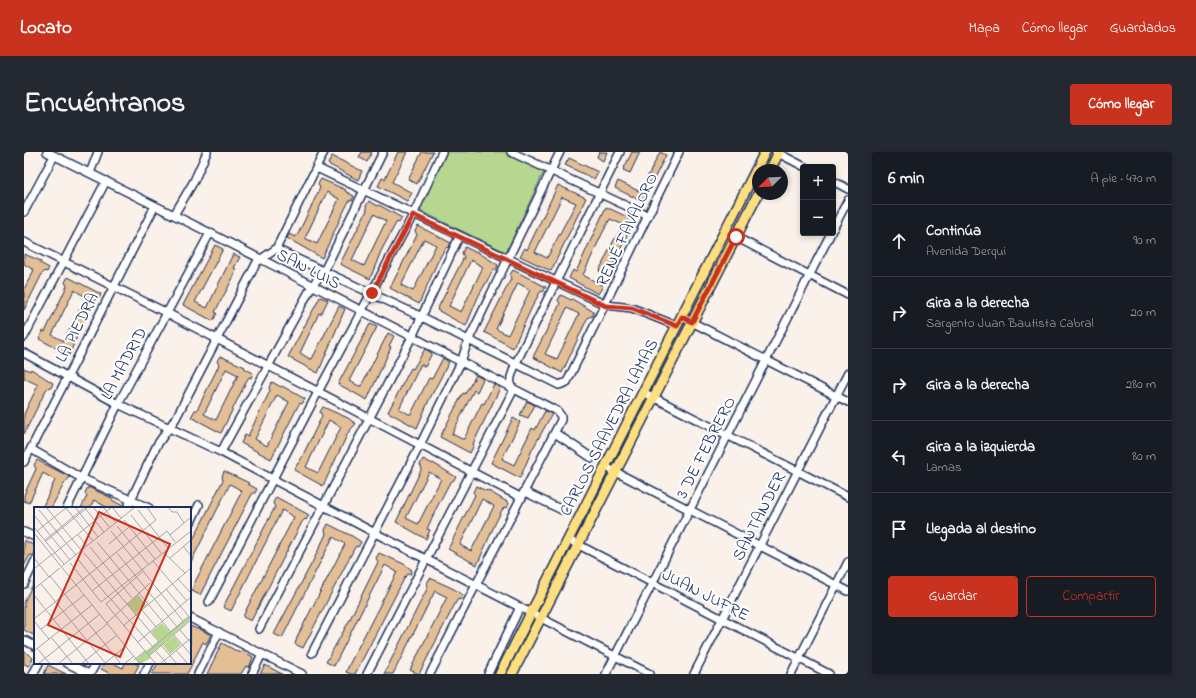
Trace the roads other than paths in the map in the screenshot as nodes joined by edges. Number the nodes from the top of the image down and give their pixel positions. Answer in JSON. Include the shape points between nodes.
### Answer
{"nodes":[{"id":1,"x":47,"y":152,"type":"edge"},
{"id":2,"x":98,"y":152,"type":"edge"},
{"id":3,"x":207,"y":152,"type":"edge"},
{"id":4,"x":324,"y":152,"type":"edge"},
{"id":5,"x":383,"y":152,"type":"edge"},
{"id":6,"x":442,"y":152,"type":"edge"},
{"id":7,"x":511,"y":152,"type":"edge"},
{"id":8,"x":560,"y":152,"type":"edge"},
{"id":9,"x":620,"y":152,"type":"edge"},
{"id":10,"x":678,"y":152,"type":"edge"},
{"id":11,"x":765,"y":152,"type":"edge"},
{"id":12,"x":778,"y":152,"type":"edge"},
{"id":13,"x":54,"y":156,"type":"junction"},
{"id":14,"x":773,"y":164,"type":"edge"},
{"id":15,"x":800,"y":164,"type":"edge"},
{"id":16,"x":317,"y":168,"type":"junction"},
{"id":17,"x":551,"y":170,"type":"junction"},
{"id":18,"x":90,"y":173,"type":"junction"},
{"id":19,"x":106,"y":181,"type":"junction"},
{"id":20,"x":836,"y":183,"type":"edge"},
{"id":21,"x":848,"y":189,"type":"edge"},
{"id":22,"x":364,"y":192,"type":"junction"},
{"id":23,"x":600,"y":194,"type":"junction"},
{"id":24,"x":755,"y":200,"type":"edge"},
{"id":25,"x":848,"y":200,"type":"edge"},
{"id":26,"x":155,"y":206,"type":"junction"},
{"id":27,"x":24,"y":212,"type":"edge"},
{"id":28,"x":174,"y":215,"type":"junction"},
{"id":29,"x":413,"y":215,"type":"junction"},
{"id":30,"x":648,"y":216,"type":"junction"},
{"id":31,"x":836,"y":223,"type":"edge"},
{"id":32,"x":724,"y":231,"type":"junction"},
{"id":33,"x":210,"y":233,"type":"junction"},
{"id":34,"x":829,"y":236,"type":"edge"},
{"id":35,"x":459,"y":237,"type":"junction"},
{"id":36,"x":736,"y":237,"type":"junction"},
{"id":37,"x":24,"y":242,"type":"edge"},
{"id":38,"x":276,"y":249,"type":"junction"},
{"id":39,"x":260,"y":259,"type":"junction"},
{"id":40,"x":508,"y":260,"type":"junction"},
{"id":41,"x":63,"y":262,"type":"junction"},
{"id":42,"x":324,"y":271,"type":"junction"},
{"id":43,"x":809,"y":275,"type":"junction"},
{"id":44,"x":556,"y":283,"type":"junction"},
{"id":45,"x":114,"y":286,"type":"junction"},
{"id":46,"x":312,"y":286,"type":"junction"},
{"id":47,"x":372,"y":293,"type":"junction"},
{"id":48,"x":848,"y":295,"type":"edge"},
{"id":49,"x":606,"y":306,"type":"junction"},
{"id":50,"x":361,"y":311,"type":"junction"},
{"id":51,"x":167,"y":313,"type":"junction"},
{"id":52,"x":422,"y":316,"type":"junction"},
{"id":53,"x":682,"y":317,"type":"junction"},
{"id":54,"x":692,"y":322,"type":"junction"},
{"id":55,"x":677,"y":326,"type":"junction"},
{"id":56,"x":412,"y":337,"type":"junction"},
{"id":57,"x":24,"y":338,"type":"edge"},
{"id":58,"x":217,"y":339,"type":"junction"},
{"id":59,"x":468,"y":341,"type":"junction"},
{"id":60,"x":24,"y":354,"type":"edge"},
{"id":61,"x":766,"y":360,"type":"junction"},
{"id":62,"x":461,"y":362,"type":"junction"},
{"id":63,"x":515,"y":365,"type":"junction"},
{"id":64,"x":268,"y":366,"type":"junction"},
{"id":65,"x":848,"y":373,"type":"edge"},
{"id":66,"x":68,"y":377,"type":"junction"},
{"id":67,"x":512,"y":388,"type":"junction"},
{"id":68,"x":318,"y":392,"type":"junction"},
{"id":69,"x":643,"y":392,"type":"junction"},
{"id":70,"x":836,"y":396,"type":"junction"},
{"id":71,"x":654,"y":397,"type":"junction"},
{"id":72,"x":848,"y":402,"type":"edge"},
{"id":73,"x":118,"y":404,"type":"junction"},
{"id":74,"x":369,"y":419,"type":"junction"},
{"id":75,"x":169,"y":428,"type":"junction"},
{"id":76,"x":555,"y":433,"type":"junction"},
{"id":77,"x":728,"y":436,"type":"junction"},
{"id":78,"x":420,"y":445,"type":"junction"},
{"id":79,"x":31,"y":449,"type":"junction"},
{"id":80,"x":221,"y":452,"type":"junction"},
{"id":81,"x":592,"y":458,"type":"dead end"},
{"id":82,"x":24,"y":462,"type":"edge"},
{"id":83,"x":606,"y":467,"type":"junction"},
{"id":84,"x":616,"y":471,"type":"junction"},
{"id":85,"x":471,"y":472,"type":"junction"},
{"id":86,"x":798,"y":472,"type":"junction"},
{"id":87,"x":81,"y":478,"type":"junction"},
{"id":88,"x":273,"y":480,"type":"junction"},
{"id":89,"x":524,"y":495,"type":"junction"},
{"id":90,"x":848,"y":498,"type":"edge"},
{"id":91,"x":131,"y":500,"type":"junction"},
{"id":92,"x":199,"y":506,"type":"dead end"},
{"id":93,"x":325,"y":506,"type":"junction"},
{"id":94,"x":67,"y":507,"type":"edge"},
{"id":95,"x":128,"y":507,"type":"edge"},
{"id":96,"x":147,"y":507,"type":"edge"},
{"id":97,"x":562,"y":510,"type":"dead end"},
{"id":98,"x":690,"y":510,"type":"junction"},
{"id":99,"x":191,"y":522,"type":"edge"},
{"id":100,"x":24,"y":532,"type":"edge"},
{"id":101,"x":375,"y":533,"type":"junction"},
{"id":102,"x":34,"y":537,"type":"edge"},
{"id":103,"x":569,"y":540,"type":"junction"},
{"id":104,"x":578,"y":545,"type":"junction"},
{"id":105,"x":760,"y":546,"type":"junction"},
{"id":106,"x":426,"y":560,"type":"junction"},
{"id":107,"x":848,"y":562,"type":"edge"},
{"id":108,"x":34,"y":563,"type":"edge"},
{"id":109,"x":652,"y":583,"type":"junction"},
{"id":110,"x":24,"y":584,"type":"edge"},
{"id":111,"x":476,"y":585,"type":"junction"},
{"id":112,"x":836,"y":585,"type":"junction"},
{"id":113,"x":848,"y":591,"type":"edge"},
{"id":114,"x":209,"y":602,"type":"dead end"},
{"id":115,"x":520,"y":607,"type":"junction"},
{"id":116,"x":532,"y":613,"type":"junction"},
{"id":117,"x":191,"y":618,"type":"edge"},
{"id":118,"x":541,"y":618,"type":"junction"},
{"id":119,"x":722,"y":619,"type":"junction"},
{"id":120,"x":259,"y":629,"type":"dead end"},
{"id":121,"x":219,"y":632,"type":"junction"},
{"id":122,"x":24,"y":640,"type":"edge"},
{"id":123,"x":34,"y":645,"type":"edge"},
{"id":124,"x":312,"y":653,"type":"dead end"},
{"id":125,"x":262,"y":654,"type":"junction"},
{"id":126,"x":615,"y":656,"type":"junction"},
{"id":127,"x":799,"y":659,"type":"junction"},
{"id":128,"x":38,"y":664,"type":"edge"},
{"id":129,"x":69,"y":664,"type":"edge"},
{"id":130,"x":95,"y":664,"type":"edge"},
{"id":131,"x":149,"y":664,"type":"edge"},
{"id":132,"x":33,"y":674,"type":"edge"},
{"id":133,"x":89,"y":674,"type":"edge"},
{"id":134,"x":144,"y":674,"type":"edge"},
{"id":135,"x":198,"y":674,"type":"edge"},
{"id":136,"x":252,"y":674,"type":"edge"},
{"id":137,"x":302,"y":674,"type":"edge"},
{"id":138,"x":367,"y":674,"type":"edge"},
{"id":139,"x":430,"y":674,"type":"edge"},
{"id":140,"x":488,"y":674,"type":"edge"},
{"id":141,"x":500,"y":674,"type":"edge"},
{"id":142,"x":512,"y":674,"type":"edge"},
{"id":143,"x":606,"y":674,"type":"edge"},
{"id":144,"x":650,"y":674,"type":"edge"},
{"id":145,"x":694,"y":674,"type":"edge"},
{"id":146,"x":791,"y":674,"type":"edge"},
{"id":147,"x":829,"y":674,"type":"edge"}],
"edges":[{"from":1,"to":13,"type":"street","name":"SAN LUIS"},
{"from":2,"to":18,"type":"street"},
{"from":3,"to":28,"type":"street"},
{"from":4,"to":16,"type":"street"},
{"from":5,"to":22,"type":"street"},
{"from":6,"to":29,"type":"street"},
{"from":7,"to":17,"type":"street"},
{"from":8,"to":17,"type":"street"},
{"from":9,"to":23,"type":"street"},
{"from":10,"to":30,"type":"street","name":"RENÉ FAVALORO"},
{"from":11,"to":32,"type":"main road","name":"CARLOS SAAVEDRA LAMAS"},
{"from":12,"to":14,"type":"main road"},
{"from":12,"to":15,"type":"street"},
{"from":13,"to":18,"type":"street","name":"SAN LUIS"},
{"from":13,"to":27,"type":"street"},
{"from":16,"to":22,"type":"street"},
{"from":16,"to":38,"type":"street"},
{"from":17,"to":23,"type":"street"},
{"from":17,"to":40,"type":"street"},
{"from":18,"to":19,"type":"street","name":"SAN LUIS"},
{"from":19,"to":26,"type":"street","name":"SAN LUIS"},
{"from":19,"to":41,"type":"street"},
{"from":20,"to":21,"type":"street"},
{"from":22,"to":29,"type":"street"},
{"from":22,"to":42,"type":"street"},
{"from":23,"to":30,"type":"street"},
{"from":23,"to":44,"type":"street"},
{"from":24,"to":36,"type":"main road"},
{"from":25,"to":31,"type":"street"},
{"from":26,"to":28,"type":"street","name":"SAN LUIS"},
{"from":26,"to":45,"type":"street","name":"LA PIEDRA"},
{"from":28,"to":33,"type":"street","name":"SAN LUIS"},
{"from":29,"to":35,"type":"street"},
{"from":29,"to":47,"type":"street"},
{"from":30,"to":49,"type":"street","name":"RENÉ FAVALORO"},
{"from":32,"to":36,"type":"street"},
{"from":32,"to":53,"type":"main road","name":"CARLOS SAAVEDRA LAMAS"},
{"from":33,"to":39,"type":"street","name":"SAN LUIS"},
{"from":33,"to":51,"type":"street","name":"LA MADRID"},
{"from":34,"to":43,"type":"street","name":"3 DE FEBRERO"},
{"from":35,"to":40,"type":"street"},
{"from":35,"to":52,"type":"street"},
{"from":36,"to":43,"type":"street"},
{"from":36,"to":54,"type":"main road"},
{"from":37,"to":41,"type":"street"},
{"from":38,"to":39,"type":"street"},
{"from":38,"to":42,"type":"street"},
{"from":39,"to":46,"type":"street","name":"SAN LUIS"},
{"from":39,"to":58,"type":"street","via":[[256,262]]},
{"from":40,"to":44,"type":"street"},
{"from":40,"to":59,"type":"street"},
{"from":41,"to":45,"type":"street"},
{"from":41,"to":57,"type":"street"},
{"from":42,"to":46,"type":"street"},
{"from":42,"to":47,"type":"street"},
{"from":43,"to":48,"type":"street"},
{"from":43,"to":61,"type":"street","name":"3 DE FEBRERO"},
{"from":44,"to":49,"type":"street"},
{"from":44,"to":63,"type":"street"},
{"from":45,"to":51,"type":"street"},
{"from":45,"to":66,"type":"street","name":"LA PIEDRA"},
{"from":46,"to":50,"type":"street","name":"SAN LUIS"},
{"from":46,"to":64,"type":"street"},
{"from":47,"to":50,"type":"street"},
{"from":47,"to":52,"type":"street"},
{"from":49,"to":55,"type":"street","via":[[632,308]]},
{"from":49,"to":63,"type":"street","name":"RENÉ FAVALORO","via":[[567,382],[559,385]]},
{"from":50,"to":56,"type":"street","name":"SAN LUIS"},
{"from":50,"to":68,"type":"street"},
{"from":51,"to":58,"type":"street"},
{"from":51,"to":73,"type":"street","name":"LA MADRID"},
{"from":52,"to":56,"type":"street"},
{"from":52,"to":59,"type":"street"},
{"from":53,"to":54,"type":"street"},
{"from":53,"to":55,"type":"main road","name":"CARLOS SAAVEDRA LAMAS"},
{"from":54,"to":61,"type":"street"},
{"from":54,"to":71,"type":"main road"},
{"from":55,"to":69,"type":"main road","name":"CARLOS SAAVEDRA LAMAS"},
{"from":56,"to":62,"type":"street","name":"SAN LUIS"},
{"from":56,"to":74,"type":"street"},
{"from":58,"to":64,"type":"street"},
{"from":58,"to":75,"type":"street"},
{"from":59,"to":62,"type":"street"},
{"from":59,"to":63,"type":"street"},
{"from":60,"to":66,"type":"street"},
{"from":61,"to":70,"type":"street"},
{"from":61,"to":77,"type":"street","name":"3 DE FEBRERO"},
{"from":62,"to":67,"type":"street","name":"SAN LUIS"},
{"from":62,"to":78,"type":"street"},
{"from":63,"to":67,"type":"street","via":[[511,377]]},
{"from":64,"to":68,"type":"street"},
{"from":64,"to":80,"type":"street"},
{"from":65,"to":70,"type":"street","name":"SANTANDER"},
{"from":66,"to":73,"type":"street"},
{"from":66,"to":79,"type":"street","name":"LA PIEDRA"},
{"from":67,"to":76,"type":"street","name":"SAN LUIS","via":[[558,411],[561,420]]},
{"from":67,"to":85,"type":"street"},
{"from":68,"to":74,"type":"street"},
{"from":68,"to":88,"type":"street"},
{"from":69,"to":71,"type":"street"},
{"from":69,"to":83,"type":"main road","name":"CARLOS SAAVEDRA LAMAS"},
{"from":70,"to":72,"type":"street"},
{"from":70,"to":86,"type":"street","name":"SANTANDER"},
{"from":71,"to":77,"type":"street"},
{"from":71,"to":84,"type":"main road"},
{"from":73,"to":75,"type":"street"},
{"from":73,"to":87,"type":"street","name":"LA MADRID"},
{"from":74,"to":78,"type":"street"},
{"from":74,"to":93,"type":"street"},
{"from":75,"to":80,"type":"street"},
{"from":75,"to":91,"type":"street","via":[[157,445]]},
{"from":76,"to":81,"type":"street"},
{"from":76,"to":89,"type":"street"},
{"from":77,"to":86,"type":"street"},
{"from":77,"to":98,"type":"street","name":"3 DE FEBRERO"},
{"from":78,"to":85,"type":"street"},
{"from":78,"to":101,"type":"street"},
{"from":79,"to":82,"type":"street","name":"LA PIEDRA"},
{"from":79,"to":87,"type":"street"},
{"from":80,"to":88,"type":"street"},
{"from":83,"to":84,"type":"street"},
{"from":83,"to":103,"type":"main road","name":"CARLOS SAAVEDRA LAMAS"},
{"from":84,"to":98,"type":"street"},
{"from":84,"to":104,"type":"main road"},
{"from":85,"to":89,"type":"street"},
{"from":85,"to":106,"type":"street"},
{"from":86,"to":90,"type":"street"},
{"from":86,"to":105,"type":"street","name":"SANTANDER"},
{"from":87,"to":91,"type":"street"},
{"from":87,"to":94,"type":"street","name":"LA MADRID"},
{"from":88,"to":93,"type":"street"},
{"from":88,"to":114,"type":"street"},
{"from":89,"to":97,"type":"street"},
{"from":89,"to":111,"type":"street"},
{"from":91,"to":95,"type":"street"},
{"from":91,"to":96,"type":"street"},
{"from":92,"to":99,"type":"street"},
{"from":93,"to":101,"type":"street"},
{"from":93,"to":120,"type":"street"},
{"from":98,"to":105,"type":"street"},
{"from":98,"to":109,"type":"street","name":"3 DE FEBRERO"},
{"from":100,"to":102,"type":"street"},
{"from":101,"to":106,"type":"street"},
{"from":101,"to":124,"type":"street"},
{"from":103,"to":104,"type":"street","name":"JUAN JUFRE"},
{"from":103,"to":116,"type":"main road","name":"CARLOS SAAVEDRA LAMAS"},
{"from":104,"to":109,"type":"street","name":"JUAN JUFRE"},
{"from":104,"to":118,"type":"main road"},
{"from":105,"to":112,"type":"street"},
{"from":105,"to":119,"type":"street","name":"SANTANDER"},
{"from":106,"to":111,"type":"street"},
{"from":106,"to":138,"type":"street"},
{"from":107,"to":112,"type":"street"},
{"from":108,"to":110,"type":"street"},
{"from":109,"to":119,"type":"street","name":"JUAN JUFRE"},
{"from":109,"to":126,"type":"street","name":"3 DE FEBRERO"},
{"from":111,"to":115,"type":"street"},
{"from":111,"to":139,"type":"street"},
{"from":112,"to":113,"type":"street"},
{"from":112,"to":127,"type":"street"},
{"from":115,"to":116,"type":"street"},
{"from":115,"to":140,"type":"street"},
{"from":116,"to":118,"type":"street"},
{"from":116,"to":141,"type":"main road","name":"CARLOS SAAVEDRA LAMAS"},
{"from":117,"to":121,"type":"street"},
{"from":118,"to":126,"type":"street"},
{"from":118,"to":142,"type":"main road"},
{"from":119,"to":127,"type":"street","name":"JUAN JUFRE"},
{"from":119,"to":145,"type":"street","name":"SANTANDER"},
{"from":121,"to":125,"type":"street"},
{"from":121,"to":135,"type":"street"},
{"from":122,"to":123,"type":"street"},
{"from":125,"to":136,"type":"street"},
{"from":125,"to":137,"type":"street"},
{"from":126,"to":143,"type":"street","name":"3 DE FEBRERO"},
{"from":126,"to":144,"type":"street"},
{"from":127,"to":146,"type":"street"},
{"from":127,"to":147,"type":"street","name":"JUAN JUFRE"},
{"from":128,"to":132,"type":"street"},
{"from":129,"to":133,"type":"street"},
{"from":130,"to":133,"type":"street"},
{"from":131,"to":134,"type":"street"}]}
